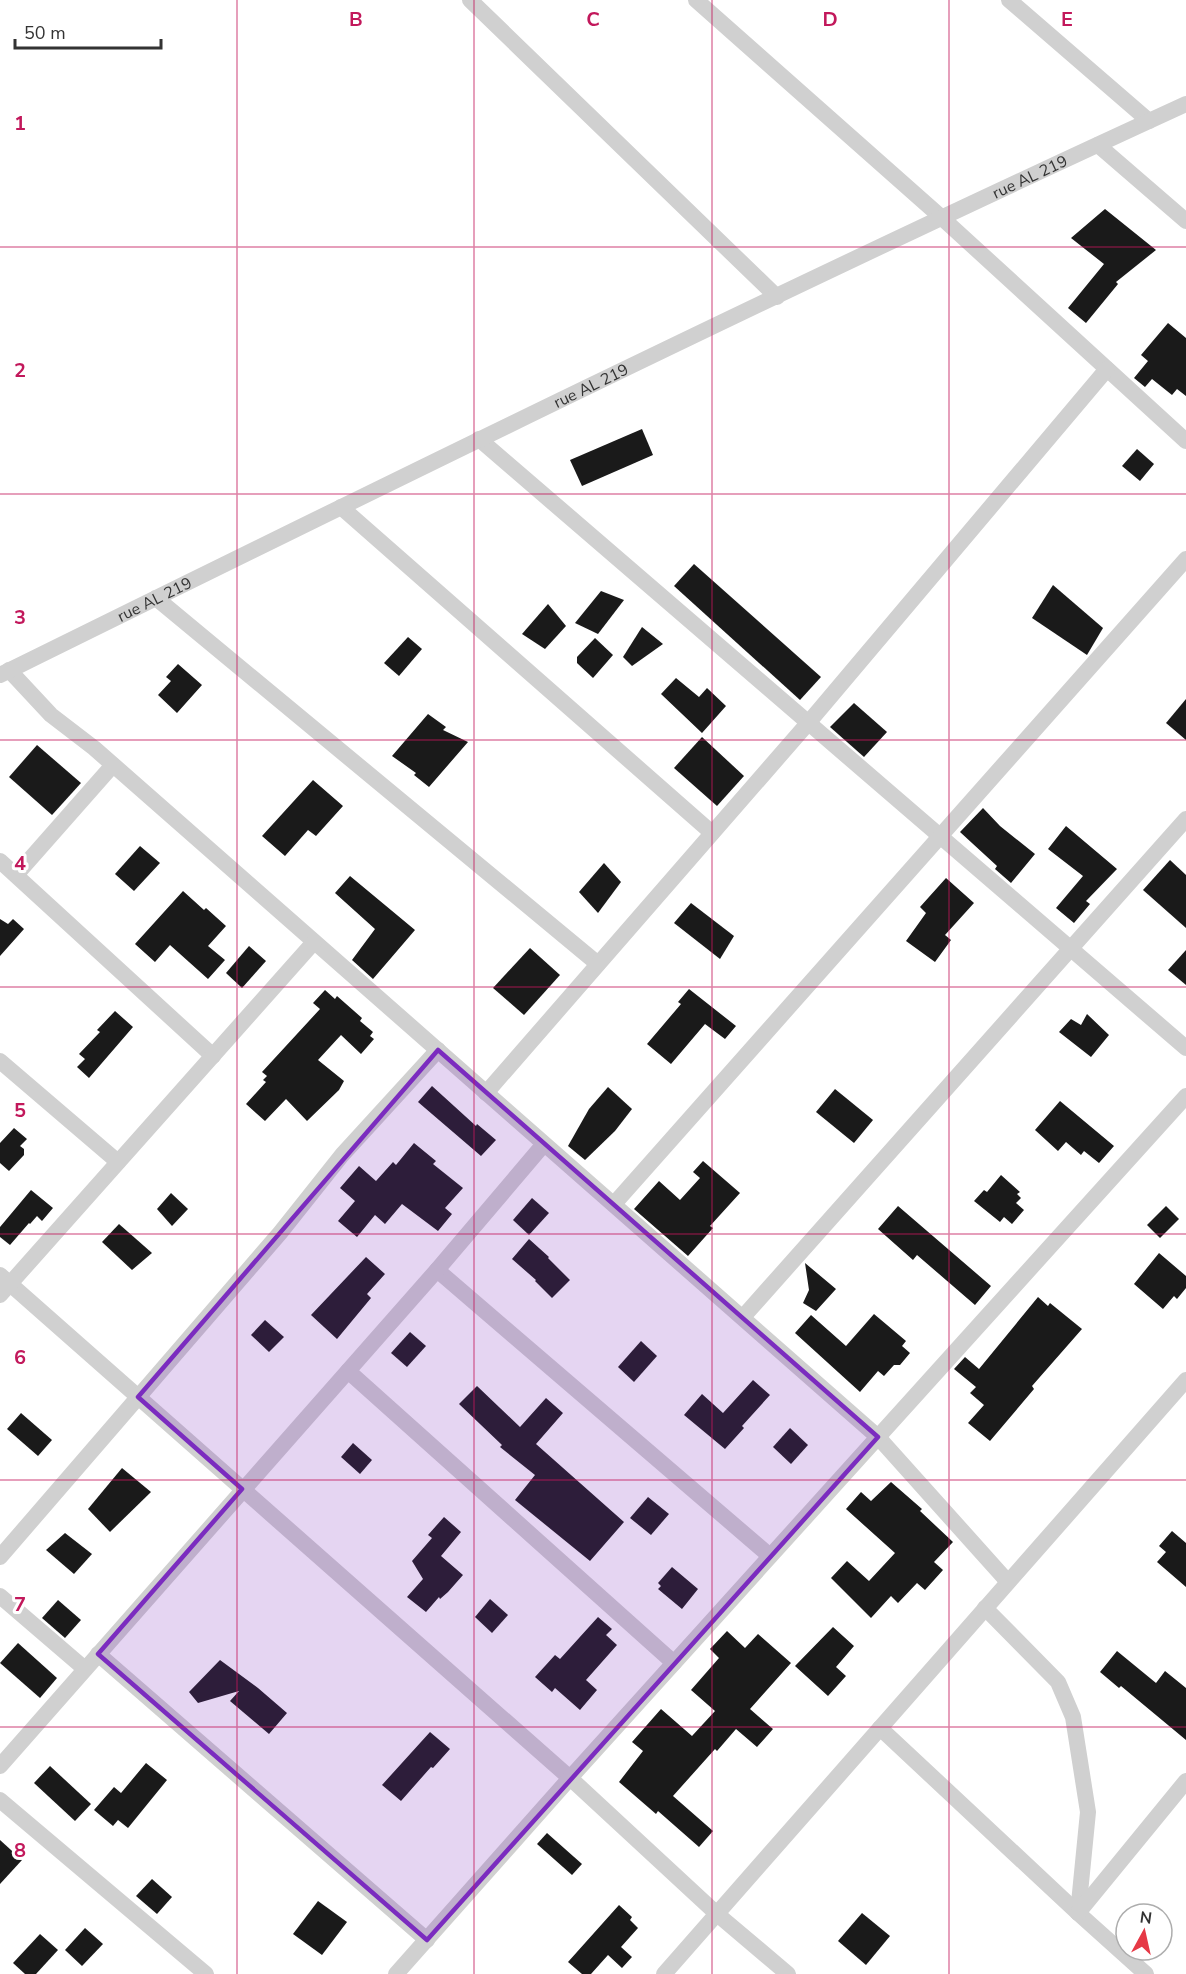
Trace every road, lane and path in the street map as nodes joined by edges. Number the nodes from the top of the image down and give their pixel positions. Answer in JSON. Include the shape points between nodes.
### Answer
{"nodes":[{"id":1,"x":470,"y":0,"type":"edge"},
{"id":2,"x":696,"y":0,"type":"edge"},
{"id":3,"x":1009,"y":0,"type":"edge"},
{"id":4,"x":1186,"y":104,"type":"edge"},
{"id":5,"x":1149,"y":121,"type":"junction"},
{"id":6,"x":1098,"y":145,"type":"junction"},
{"id":7,"x":941,"y":217,"type":"junction"},
{"id":8,"x":1186,"y":221,"type":"edge"},
{"id":9,"x":777,"y":297,"type":"junction"},
{"id":10,"x":1107,"y":369,"type":"junction"},
{"id":11,"x":479,"y":439,"type":"junction"},
{"id":12,"x":1186,"y":441,"type":"edge"},
{"id":13,"x":341,"y":507,"type":"junction"},
{"id":14,"x":1186,"y":559,"type":"edge"},
{"id":15,"x":156,"y":598,"type":"junction"},
{"id":16,"x":4,"y":673,"type":"edge"},
{"id":17,"x":809,"y":722,"type":"junction"},
{"id":18,"x":113,"y":765,"type":"junction"},
{"id":19,"x":1186,"y":819,"type":"edge"},
{"id":20,"x":712,"y":833,"type":"junction"},
{"id":21,"x":941,"y":836,"type":"junction"},
{"id":22,"x":0,"y":861,"type":"edge"},
{"id":23,"x":16,"y":875,"type":"junction"},
{"id":24,"x":314,"y":942,"type":"junction"},
{"id":25,"x":1071,"y":949,"type":"junction"},
{"id":26,"x":598,"y":964,"type":"junction"},
{"id":27,"x":1186,"y":1048,"type":"edge"},
{"id":28,"x":438,"y":1050,"type":"junction"},
{"id":29,"x":213,"y":1056,"type":"junction"},
{"id":30,"x":2,"y":1065,"type":"edge"},
{"id":31,"x":486,"y":1093,"type":"junction"},
{"id":32,"x":1186,"y":1095,"type":"edge"},
{"id":33,"x":544,"y":1144,"type":"junction"},
{"id":34,"x":118,"y":1162,"type":"junction"},
{"id":35,"x":614,"y":1204,"type":"junction"},
{"id":36,"x":437,"y":1270,"type":"junction"},
{"id":37,"x":3,"y":1285,"type":"edge"},
{"id":38,"x":743,"y":1317,"type":"junction"},
{"id":39,"x":348,"y":1371,"type":"junction"},
{"id":40,"x":1186,"y":1380,"type":"edge"},
{"id":41,"x":138,"y":1398,"type":"junction"},
{"id":42,"x":878,"y":1437,"type":"junction"},
{"id":43,"x":242,"y":1489,"type":"junction"},
{"id":44,"x":770,"y":1556,"type":"junction"},
{"id":45,"x":0,"y":1557,"type":"edge"},
{"id":46,"x":1008,"y":1582,"type":"junction"},
{"id":47,"x":0,"y":1596,"type":"edge"},
{"id":48,"x":985,"y":1608,"type":"junction"},
{"id":49,"x":98,"y":1654,"type":"junction"},
{"id":50,"x":674,"y":1663,"type":"junction"},
{"id":51,"x":85,"y":1669,"type":"junction"},
{"id":52,"x":880,"y":1728,"type":"junction"},
{"id":53,"x":0,"y":1766,"type":"edge"},
{"id":54,"x":570,"y":1778,"type":"junction"},
{"id":55,"x":1186,"y":1781,"type":"edge"},
{"id":56,"x":0,"y":1800,"type":"edge"},
{"id":57,"x":1078,"y":1913,"type":"junction"},
{"id":58,"x":717,"y":1914,"type":"junction"},
{"id":59,"x":428,"y":1940,"type":"junction"},
{"id":60,"x":206,"y":1974,"type":"edge"},
{"id":61,"x":396,"y":1974,"type":"edge"},
{"id":62,"x":664,"y":1974,"type":"edge"},
{"id":63,"x":788,"y":1974,"type":"edge"},
{"id":64,"x":1146,"y":1974,"type":"edge"}],
"edges":[{"from":1,"to":9,"type":"street"},
{"from":2,"to":7,"type":"street"},
{"from":3,"to":5,"type":"street"},
{"from":4,"to":5,"type":"street","name":"rue AL 219"},
{"from":5,"to":6,"type":"street","name":"rue AL 219"},
{"from":6,"to":7,"type":"street","name":"rue AL 219"},
{"from":6,"to":8,"type":"street"},
{"from":7,"to":9,"type":"street","name":"rue AL 219"},
{"from":7,"to":10,"type":"street"},
{"from":9,"to":11,"type":"street","name":"rue AL 219"},
{"from":10,"to":12,"type":"street"},
{"from":10,"to":17,"type":"street"},
{"from":11,"to":13,"type":"street","name":"rue AL 219"},
{"from":11,"to":17,"type":"street"},
{"from":13,"to":15,"type":"street","name":"rue AL 219"},
{"from":13,"to":20,"type":"street"},
{"from":14,"to":21,"type":"street"},
{"from":15,"to":16,"type":"street","name":"rue AL 219"},
{"from":15,"to":26,"type":"street"},
{"from":16,"to":18,"type":"street"},
{"from":17,"to":20,"type":"street"},
{"from":17,"to":21,"type":"street"},
{"from":18,"to":23,"type":"street"},
{"from":18,"to":24,"type":"street"},
{"from":19,"to":25,"type":"street"},
{"from":20,"to":26,"type":"street"},
{"from":21,"to":25,"type":"street"},
{"from":21,"to":35,"type":"street"},
{"from":22,"to":23,"type":"street"},
{"from":23,"to":29,"type":"street"},
{"from":24,"to":28,"type":"street"},
{"from":24,"to":29,"type":"street"},
{"from":25,"to":27,"type":"street"},
{"from":25,"to":38,"type":"street"},
{"from":26,"to":31,"type":"street"},
{"from":28,"to":31,"type":"street"},
{"from":28,"to":41,"type":"street","via":[[342,1155]]},
{"from":29,"to":34,"type":"street"},
{"from":30,"to":34,"type":"street"},
{"from":31,"to":33,"type":"street"},
{"from":32,"to":42,"type":"street"},
{"from":33,"to":35,"type":"street"},
{"from":33,"to":36,"type":"street"},
{"from":34,"to":37,"type":"street"},
{"from":35,"to":38,"type":"street"},
{"from":36,"to":39,"type":"street"},
{"from":36,"to":44,"type":"street"},
{"from":37,"to":41,"type":"street"},
{"from":38,"to":42,"type":"street"},
{"from":39,"to":43,"type":"street"},
{"from":39,"to":50,"type":"street"},
{"from":40,"to":46,"type":"street"},
{"from":41,"to":43,"type":"street"},
{"from":41,"to":45,"type":"street"},
{"from":42,"to":44,"type":"street"},
{"from":42,"to":46,"type":"street"},
{"from":43,"to":49,"type":"street"},
{"from":43,"to":54,"type":"street"},
{"from":44,"to":50,"type":"street"},
{"from":46,"to":48,"type":"street"},
{"from":47,"to":51,"type":"street"},
{"from":48,"to":52,"type":"street"},
{"from":48,"to":57,"type":"street","via":[[1058,1682],[1073,1717],[1088,1812]]},
{"from":49,"to":51,"type":"street"},
{"from":49,"to":59,"type":"street"},
{"from":50,"to":54,"type":"street"},
{"from":51,"to":53,"type":"street"},
{"from":52,"to":57,"type":"street"},
{"from":52,"to":58,"type":"street"},
{"from":54,"to":58,"type":"street"},
{"from":54,"to":59,"type":"street"},
{"from":55,"to":57,"type":"street"},
{"from":56,"to":60,"type":"street"},
{"from":57,"to":64,"type":"street"},
{"from":58,"to":62,"type":"street"},
{"from":58,"to":63,"type":"street"},
{"from":59,"to":61,"type":"street"}]}
